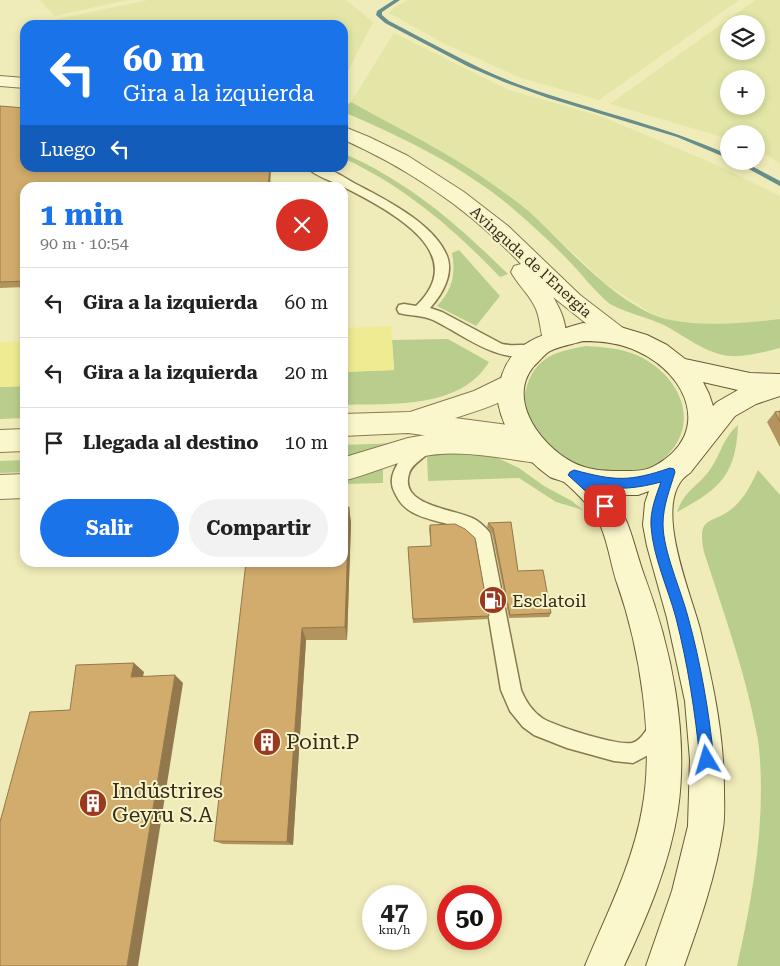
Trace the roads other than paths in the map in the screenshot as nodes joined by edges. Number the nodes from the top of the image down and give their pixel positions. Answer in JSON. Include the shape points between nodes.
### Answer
{"nodes":[{"id":1,"x":0,"y":72,"type":"edge"},
{"id":2,"x":20,"y":74,"type":"edge"},
{"id":3,"x":0,"y":81,"type":"edge"},
{"id":4,"x":20,"y":83,"type":"edge"},
{"id":5,"x":348,"y":135,"type":"edge"},
{"id":6,"x":348,"y":147,"type":"edge"},
{"id":7,"x":321,"y":172,"type":"edge"},
{"id":8,"x":340,"y":182,"type":"edge"},
{"id":9,"x":348,"y":186,"type":"edge"},
{"id":10,"x":404,"y":309,"type":"dead end"},
{"id":11,"x":419,"y":311,"type":"junction"},
{"id":12,"x":615,"y":334,"type":"junction"},
{"id":13,"x":554,"y":338,"type":"junction"},
{"id":14,"x":533,"y":350,"type":"junction"},
{"id":15,"x":678,"y":367,"type":"junction"},
{"id":16,"x":511,"y":383,"type":"junction"},
{"id":17,"x":780,"y":385,"type":"edge"},
{"id":18,"x":408,"y":422,"type":"junction"},
{"id":19,"x":348,"y":425,"type":"edge"},
{"id":20,"x":20,"y":440,"type":"edge"},
{"id":21,"x":0,"y":441,"type":"edge"},
{"id":22,"x":698,"y":442,"type":"junction"},
{"id":23,"x":430,"y":444,"type":"junction"},
{"id":24,"x":531,"y":445,"type":"junction"},
{"id":25,"x":348,"y":469,"type":"edge"},
{"id":26,"x":670,"y":472,"type":"junction"},
{"id":27,"x":574,"y":475,"type":"junction"},
{"id":28,"x":20,"y":486,"type":"edge"},
{"id":29,"x":0,"y":488,"type":"edge"},
{"id":30,"x":661,"y":725,"type":"junction"},
{"id":31,"x":604,"y":966,"type":"edge"},
{"id":32,"x":665,"y":966,"type":"edge"}],
"edges":[{"from":1,"to":2,"type":"main road"},
{"from":3,"to":4,"type":"main road"},
{"from":5,"to":12,"type":"main road","name":"Avinguda de l'Energia","via":[[418,171],[470,206],[515,244],[579,307]]},
{"from":6,"to":13,"type":"main road","name":"Avinguda de l'Energia","via":[[408,178],[507,256],[542,295],[553,321]]},
{"from":7,"to":8,"type":"lane"},
{"from":9,"to":11,"type":"lane","via":[[388,208],[437,249],[441,258],[441,279],[434,296]]},
{"from":10,"to":11,"type":"lane"},
{"from":11,"to":14,"type":"lane","via":[[449,321],[498,348],[512,352]]},
{"from":12,"to":13,"type":"main road","via":[[583,332]]},
{"from":12,"to":15,"type":"main road","via":[[649,346]]},
{"from":13,"to":14,"type":"main road"},
{"from":14,"to":16,"type":"main road","via":[[517,368]]},
{"from":15,"to":17,"type":"main road","via":[[750,383]]},
{"from":15,"to":22,"type":"main road","via":[[689,380],[700,403],[702,427]]},
{"from":16,"to":18,"type":"main road","via":[[482,400]]},
{"from":16,"to":24,"type":"main road","via":[[511,410],[516,424]]},
{"from":17,"to":22,"type":"main road","via":[[726,409]]},
{"from":18,"to":19,"type":"main road"},
{"from":18,"to":24,"type":"main road"},
{"from":20,"to":21,"type":"main road"},
{"from":22,"to":26,"type":"main road","via":[[687,459]]},
{"from":23,"to":24,"type":"main road"},
{"from":23,"to":25,"type":"main road"},
{"from":23,"to":30,"type":"lane","via":[[410,457],[401,470],[398,481],[401,490],[412,503],[428,512],[468,523],[484,538],[511,690],[518,707],[534,725],[615,752],[632,753],[646,746]]},
{"from":24,"to":27,"type":"main road","via":[[554,465]]},
{"from":26,"to":27,"type":"main road","via":[[645,482],[624,484],[602,483]]},
{"from":26,"to":32,"type":"main road","via":[[659,503],[657,526],[700,701],[707,760],[706,826],[691,891]]},
{"from":27,"to":30,"type":"main road","via":[[598,496],[612,517],[644,620]]},
{"from":28,"to":29,"type":"main road"},
{"from":30,"to":31,"type":"main road","via":[[660,809],[642,874],[622,929]]}]}
